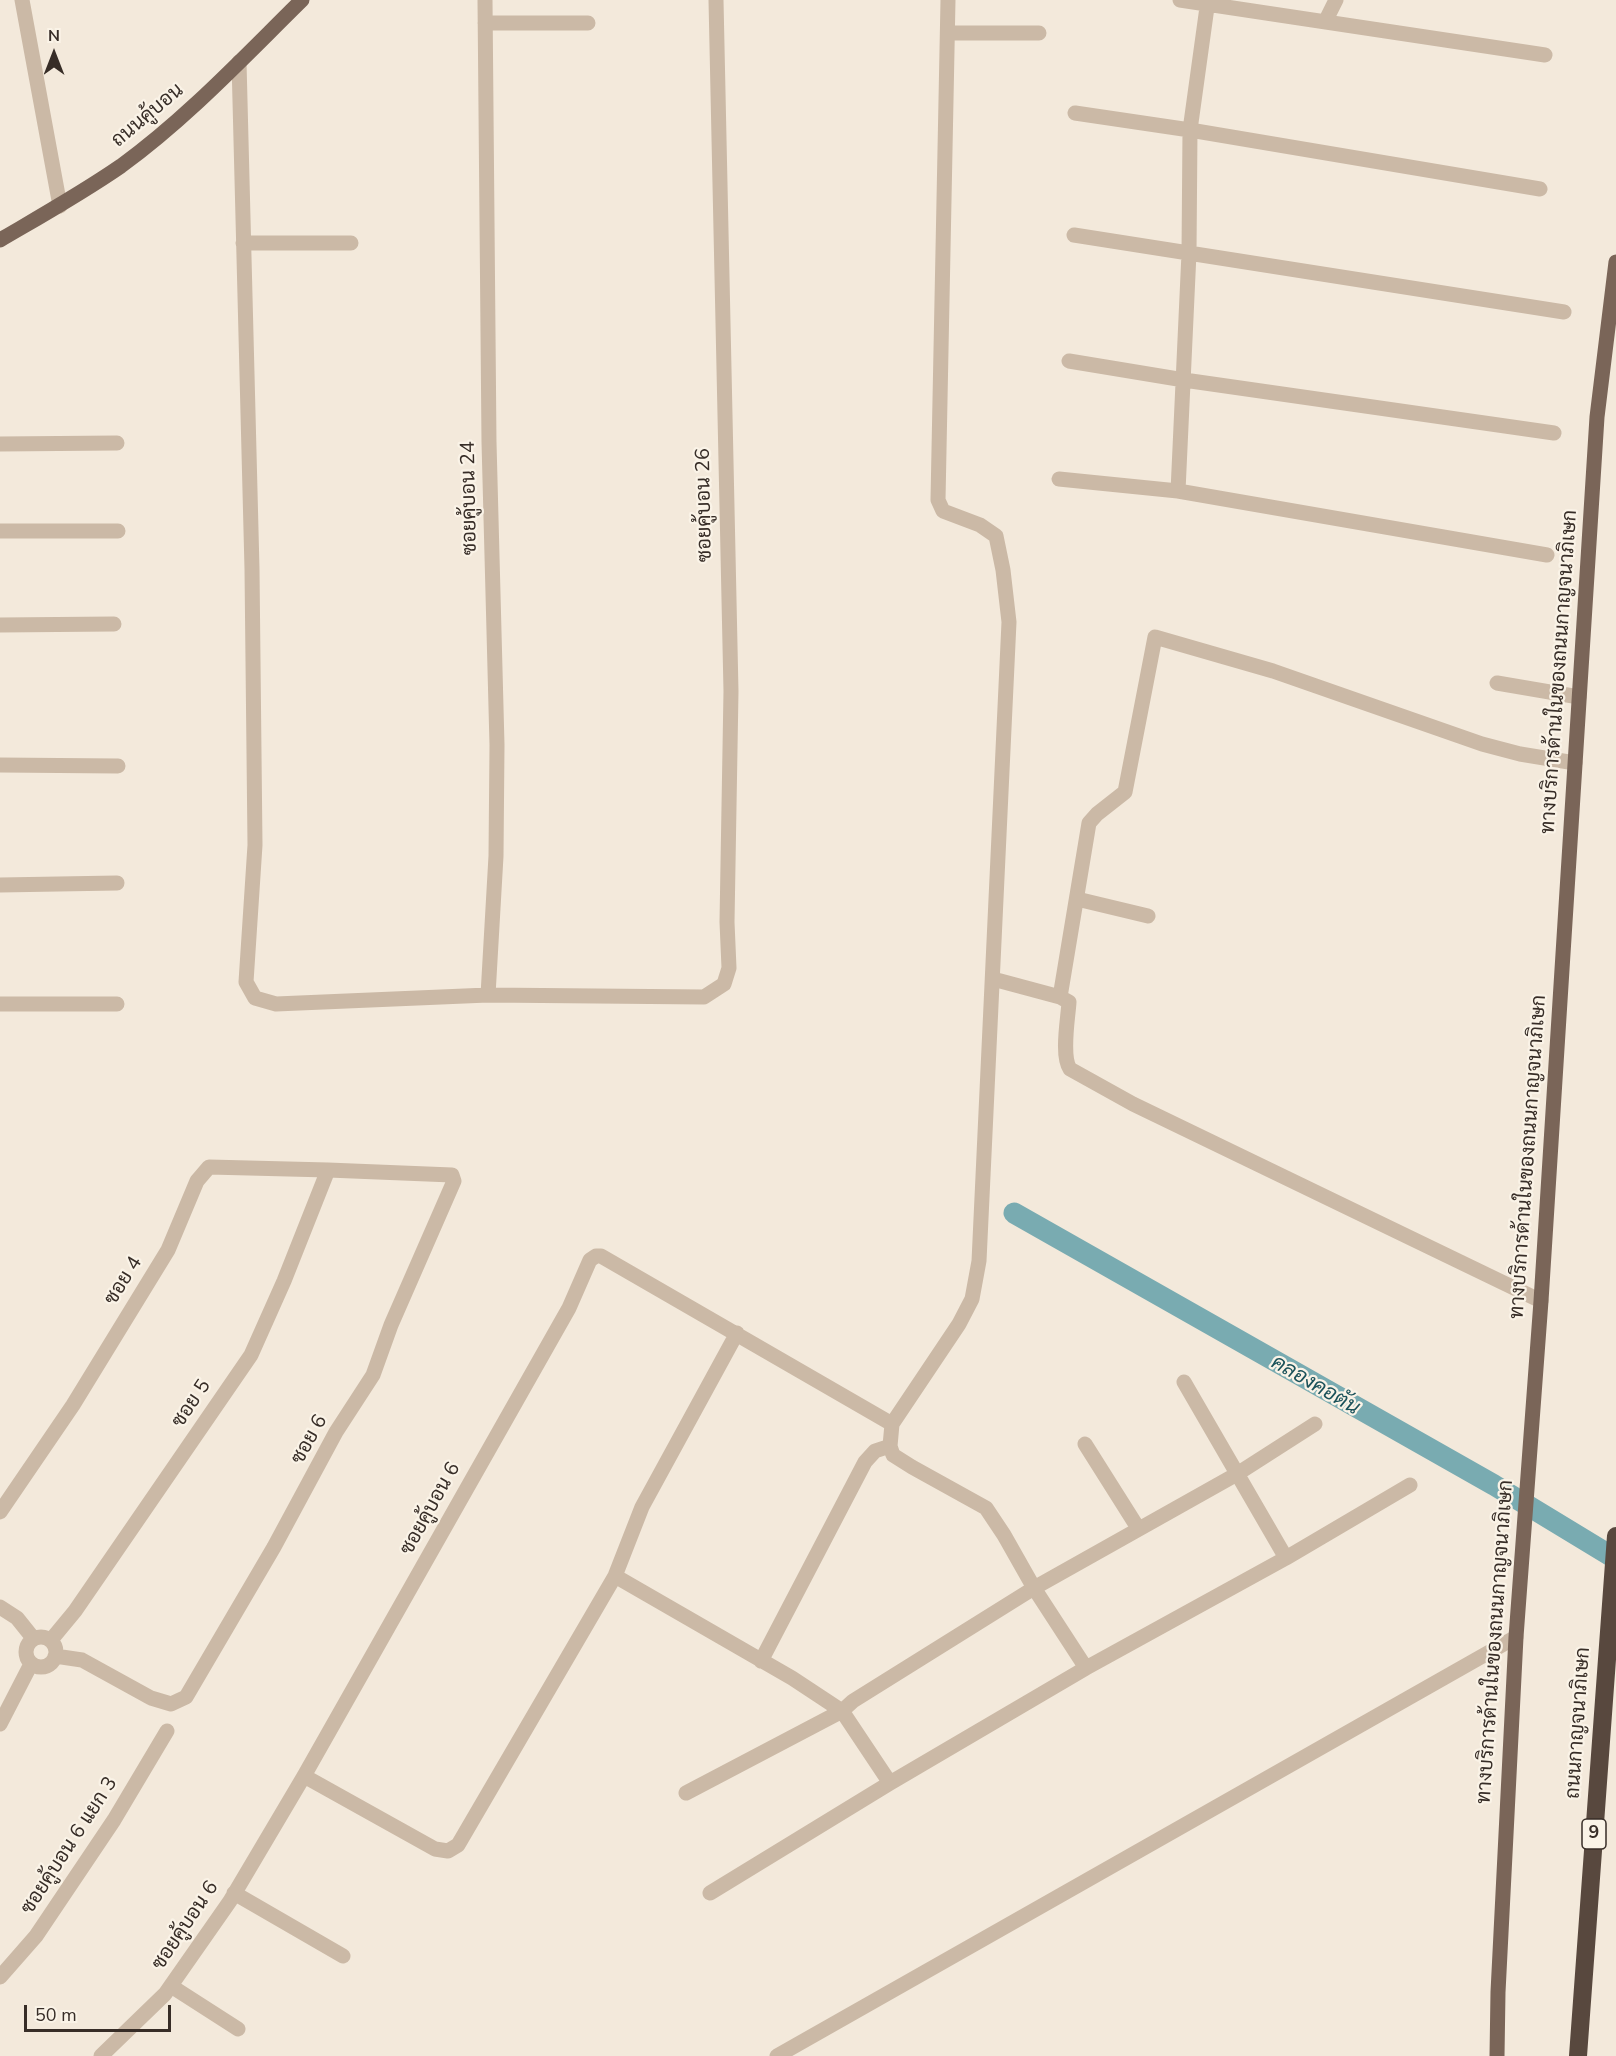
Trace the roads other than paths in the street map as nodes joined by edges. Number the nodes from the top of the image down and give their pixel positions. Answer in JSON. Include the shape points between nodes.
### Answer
{"nodes":[{"id":1,"x":22,"y":0,"type":"edge"},
{"id":2,"x":302,"y":0,"type":"edge"},
{"id":3,"x":485,"y":0,"type":"edge"},
{"id":4,"x":716,"y":0,"type":"edge"},
{"id":5,"x":948,"y":0,"type":"edge"},
{"id":6,"x":1180,"y":0,"type":"edge"},
{"id":7,"x":1336,"y":0,"type":"edge"},
{"id":8,"x":1208,"y":2,"type":"edge"},
{"id":9,"x":588,"y":22,"type":"dead end"},
{"id":10,"x":1325,"y":22,"type":"junction"},
{"id":11,"x":485,"y":23,"type":"junction"},
{"id":12,"x":948,"y":33,"type":"junction"},
{"id":13,"x":1039,"y":33,"type":"dead end"},
{"id":14,"x":1545,"y":55,"type":"dead end"},
{"id":15,"x":239,"y":62,"type":"junction"},
{"id":16,"x":1075,"y":113,"type":"dead end"},
{"id":17,"x":1190,"y":130,"type":"junction"},
{"id":18,"x":1540,"y":189,"type":"dead end"},
{"id":19,"x":60,"y":206,"type":"junction"},
{"id":20,"x":1074,"y":236,"type":"dead end"},
{"id":21,"x":0,"y":240,"type":"edge"},
{"id":22,"x":243,"y":243,"type":"junction"},
{"id":23,"x":351,"y":243,"type":"dead end"},
{"id":24,"x":1189,"y":253,"type":"junction"},
{"id":25,"x":1616,"y":262,"type":"edge"},
{"id":26,"x":1564,"y":312,"type":"dead end"},
{"id":27,"x":1069,"y":361,"type":"dead end"},
{"id":28,"x":1184,"y":380,"type":"junction"},
{"id":29,"x":1554,"y":433,"type":"dead end"},
{"id":30,"x":117,"y":443,"type":"dead end"},
{"id":31,"x":0,"y":444,"type":"edge"},
{"id":32,"x":1059,"y":479,"type":"dead end"},
{"id":33,"x":1178,"y":491,"type":"junction"},
{"id":34,"x":0,"y":531,"type":"edge"},
{"id":35,"x":118,"y":531,"type":"dead end"},
{"id":36,"x":1547,"y":555,"type":"dead end"},
{"id":37,"x":114,"y":624,"type":"dead end"},
{"id":38,"x":0,"y":626,"type":"edge"},
{"id":39,"x":1497,"y":683,"type":"dead end"},
{"id":40,"x":1579,"y":697,"type":"junction"},
{"id":41,"x":1575,"y":763,"type":"junction"},
{"id":42,"x":0,"y":765,"type":"edge"},
{"id":43,"x":118,"y":766,"type":"dead end"},
{"id":44,"x":117,"y":883,"type":"dead end"},
{"id":45,"x":0,"y":885,"type":"edge"},
{"id":46,"x":1077,"y":898,"type":"junction"},
{"id":47,"x":1148,"y":916,"type":"dead end"},
{"id":48,"x":993,"y":979,"type":"junction"},
{"id":49,"x":488,"y":995,"type":"junction"},
{"id":50,"x":1060,"y":997,"type":"junction"},
{"id":51,"x":0,"y":1004,"type":"edge"},
{"id":52,"x":117,"y":1004,"type":"dead end"},
{"id":53,"x":327,"y":1170,"type":"junction"},
{"id":54,"x":1541,"y":1301,"type":"junction"},
{"id":55,"x":737,"y":1333,"type":"junction"},
{"id":56,"x":1184,"y":1382,"type":"dead end"},
{"id":57,"x":892,"y":1424,"type":"junction"},
{"id":58,"x":1315,"y":1424,"type":"dead end"},
{"id":59,"x":1085,"y":1444,"type":"dead end"},
{"id":60,"x":890,"y":1446,"type":"junction"},
{"id":61,"x":1237,"y":1474,"type":"junction"},
{"id":62,"x":1410,"y":1485,"type":"dead end"},
{"id":63,"x":0,"y":1512,"type":"edge"},
{"id":64,"x":1138,"y":1528,"type":"junction"},
{"id":65,"x":1616,"y":1536,"type":"edge"},
{"id":66,"x":1286,"y":1558,"type":"junction"},
{"id":67,"x":615,"y":1576,"type":"junction"},
{"id":68,"x":1034,"y":1588,"type":"junction"},
{"id":69,"x":0,"y":1607,"type":"edge"},
{"id":70,"x":1516,"y":1637,"type":"junction"},
{"id":71,"x":33,"y":1638,"type":"junction"},
{"id":72,"x":51,"y":1640,"type":"junction"},
{"id":73,"x":55,"y":1656,"type":"junction"},
{"id":74,"x":761,"y":1661,"type":"junction"},
{"id":75,"x":32,"y":1664,"type":"junction"},
{"id":76,"x":1086,"y":1668,"type":"junction"},
{"id":77,"x":842,"y":1711,"type":"junction"},
{"id":78,"x":0,"y":1724,"type":"edge"},
{"id":79,"x":167,"y":1731,"type":"dead end"},
{"id":80,"x":304,"y":1776,"type":"junction"},
{"id":81,"x":890,"y":1783,"type":"junction"},
{"id":82,"x":686,"y":1793,"type":"dead end"},
{"id":83,"x":234,"y":1893,"type":"junction"},
{"id":84,"x":710,"y":1893,"type":"dead end"},
{"id":85,"x":343,"y":1956,"type":"dead end"},
{"id":86,"x":0,"y":1977,"type":"edge"},
{"id":87,"x":171,"y":1986,"type":"junction"},
{"id":88,"x":238,"y":2029,"type":"dead end"},
{"id":89,"x":100,"y":2056,"type":"edge"},
{"id":90,"x":777,"y":2056,"type":"edge"},
{"id":91,"x":1497,"y":2056,"type":"edge"},
{"id":92,"x":1578,"y":2056,"type":"edge"}],
"edges":[{"from":1,"to":19,"type":"street"},
{"from":2,"to":15,"type":"main road","name":"ถนนคู้บอน"},
{"from":3,"to":11,"type":"street","name":"ซอยคู้บอน 24"},
{"from":4,"to":49,"type":"street","name":"ซอยคู้บอน 26","via":[[731,691],[729,968],[724,984],[704,997]]},
{"from":5,"to":12,"type":"street"},
{"from":6,"to":8,"type":"street"},
{"from":7,"to":10,"type":"street"},
{"from":8,"to":10,"type":"street"},
{"from":8,"to":17,"type":"street"},
{"from":9,"to":11,"type":"street"},
{"from":10,"to":14,"type":"street"},
{"from":11,"to":49,"type":"street","name":"ซอยคู้บอน 24","via":[[497,745]]},
{"from":12,"to":13,"type":"street"},
{"from":12,"to":48,"type":"street","via":[[938,500],[943,511],[980,525],[996,536],[1009,622]]},
{"from":15,"to":19,"type":"main road","name":"ถนนคู้บอน","via":[[191,109],[130,159]]},
{"from":15,"to":22,"type":"street"},
{"from":16,"to":17,"type":"street"},
{"from":17,"to":18,"type":"street"},
{"from":17,"to":24,"type":"street"},
{"from":19,"to":21,"type":"main road","name":"ถนนคู้บอน"},
{"from":20,"to":24,"type":"street"},
{"from":22,"to":23,"type":"street"},
{"from":22,"to":49,"type":"street","via":[[255,845],[246,982],[255,998],[276,1004]]},
{"from":24,"to":26,"type":"street"},
{"from":24,"to":28,"type":"street"},
{"from":25,"to":40,"type":"main road","name":"ทางบริการด้านในของถนนกาญจนาภิเษก","via":[[1597,417]]},
{"from":27,"to":28,"type":"street"},
{"from":28,"to":29,"type":"street"},
{"from":28,"to":33,"type":"street"},
{"from":30,"to":31,"type":"street"},
{"from":32,"to":33,"type":"street"},
{"from":33,"to":36,"type":"street"},
{"from":34,"to":35,"type":"street"},
{"from":37,"to":38,"type":"street"},
{"from":39,"to":40,"type":"street"},
{"from":40,"to":41,"type":"main road","name":"ทางบริการด้านในของถนนกาญจนาภิเษก"},
{"from":41,"to":46,"type":"street","via":[[1482,744],[1273,671],[1155,637],[1125,792],[1089,824]]},
{"from":41,"to":54,"type":"main road","name":"ทางบริการด้านในของถนนกาญจนาภิเษก"},
{"from":42,"to":43,"type":"street"},
{"from":44,"to":45,"type":"street"},
{"from":46,"to":47,"type":"street"},
{"from":46,"to":50,"type":"street"},
{"from":48,"to":50,"type":"street"},
{"from":48,"to":57,"type":"street","via":[[982,1219],[972,1299]]},
{"from":50,"to":54,"type":"street","via":[[1069,1002],[1066,1050],[1070,1069],[1144,1109]]},
{"from":51,"to":52,"type":"street"},
{"from":53,"to":63,"type":"street","name":"ซอย 4","via":[[210,1167],[197,1181],[168,1250],[73,1405]]},
{"from":53,"to":72,"type":"street","name":"ซอย 5","via":[[251,1355]]},
{"from":53,"to":73,"type":"street","name":"ซอย 6","via":[[448,1173],[454,1181],[372,1375],[186,1697],[171,1704],[151,1698],[82,1660]]},
{"from":54,"to":70,"type":"main road","name":"ทางบริการด้านในของถนนกาญจนาภิเษก"},
{"from":55,"to":57,"type":"street","name":"ซอยคู้บอน 6"},
{"from":55,"to":67,"type":"street","via":[[642,1507]]},
{"from":55,"to":80,"type":"street","name":"ซอยคู้บอน 6","via":[[601,1256],[590,1260],[569,1308]]},
{"from":56,"to":61,"type":"street"},
{"from":57,"to":60,"type":"street"},
{"from":58,"to":61,"type":"street"},
{"from":59,"to":64,"type":"street"},
{"from":60,"to":68,"type":"street","via":[[893,1455],[986,1508]]},
{"from":60,"to":74,"type":"street","via":[[875,1451],[865,1462]]},
{"from":61,"to":64,"type":"street"},
{"from":61,"to":66,"type":"street"},
{"from":62,"to":66,"type":"street"},
{"from":64,"to":68,"type":"street"},
{"from":65,"to":92,"type":"highway","name":"ถนนกาญจนาภิเษก","number":"9"},
{"from":66,"to":76,"type":"street"},
{"from":67,"to":74,"type":"street"},
{"from":67,"to":80,"type":"street","via":[[458,1845],[448,1851],[435,1849]]},
{"from":68,"to":76,"type":"street"},
{"from":68,"to":77,"type":"street"},
{"from":69,"to":71,"type":"street","via":[[17,1618]]},
{"from":70,"to":90,"type":"street"},
{"from":70,"to":91,"type":"main road","name":"ทางบริการด้านในของถนนกาญจนาภิเษก"},
{"from":71,"to":72,"type":"street"},
{"from":71,"to":75,"type":"street","via":[[26,1646],[26,1656]]},
{"from":72,"to":73,"type":"street"},
{"from":73,"to":75,"type":"street","via":[[45,1666]]},
{"from":74,"to":77,"type":"street"},
{"from":75,"to":78,"type":"street"},
{"from":76,"to":81,"type":"street"},
{"from":77,"to":81,"type":"street"},
{"from":77,"to":82,"type":"street"},
{"from":79,"to":86,"type":"street","name":"ซอยคู้บอน 6 แยก 3","via":[[114,1820],[36,1936]]},
{"from":80,"to":83,"type":"street","name":"ซอยคู้บอน 6"},
{"from":81,"to":84,"type":"street"},
{"from":83,"to":85,"type":"street"},
{"from":83,"to":87,"type":"street","name":"ซอยคู้บอน 6"},
{"from":87,"to":88,"type":"street"},
{"from":87,"to":89,"type":"street","name":"ซอยคู้บอน 6"}]}
